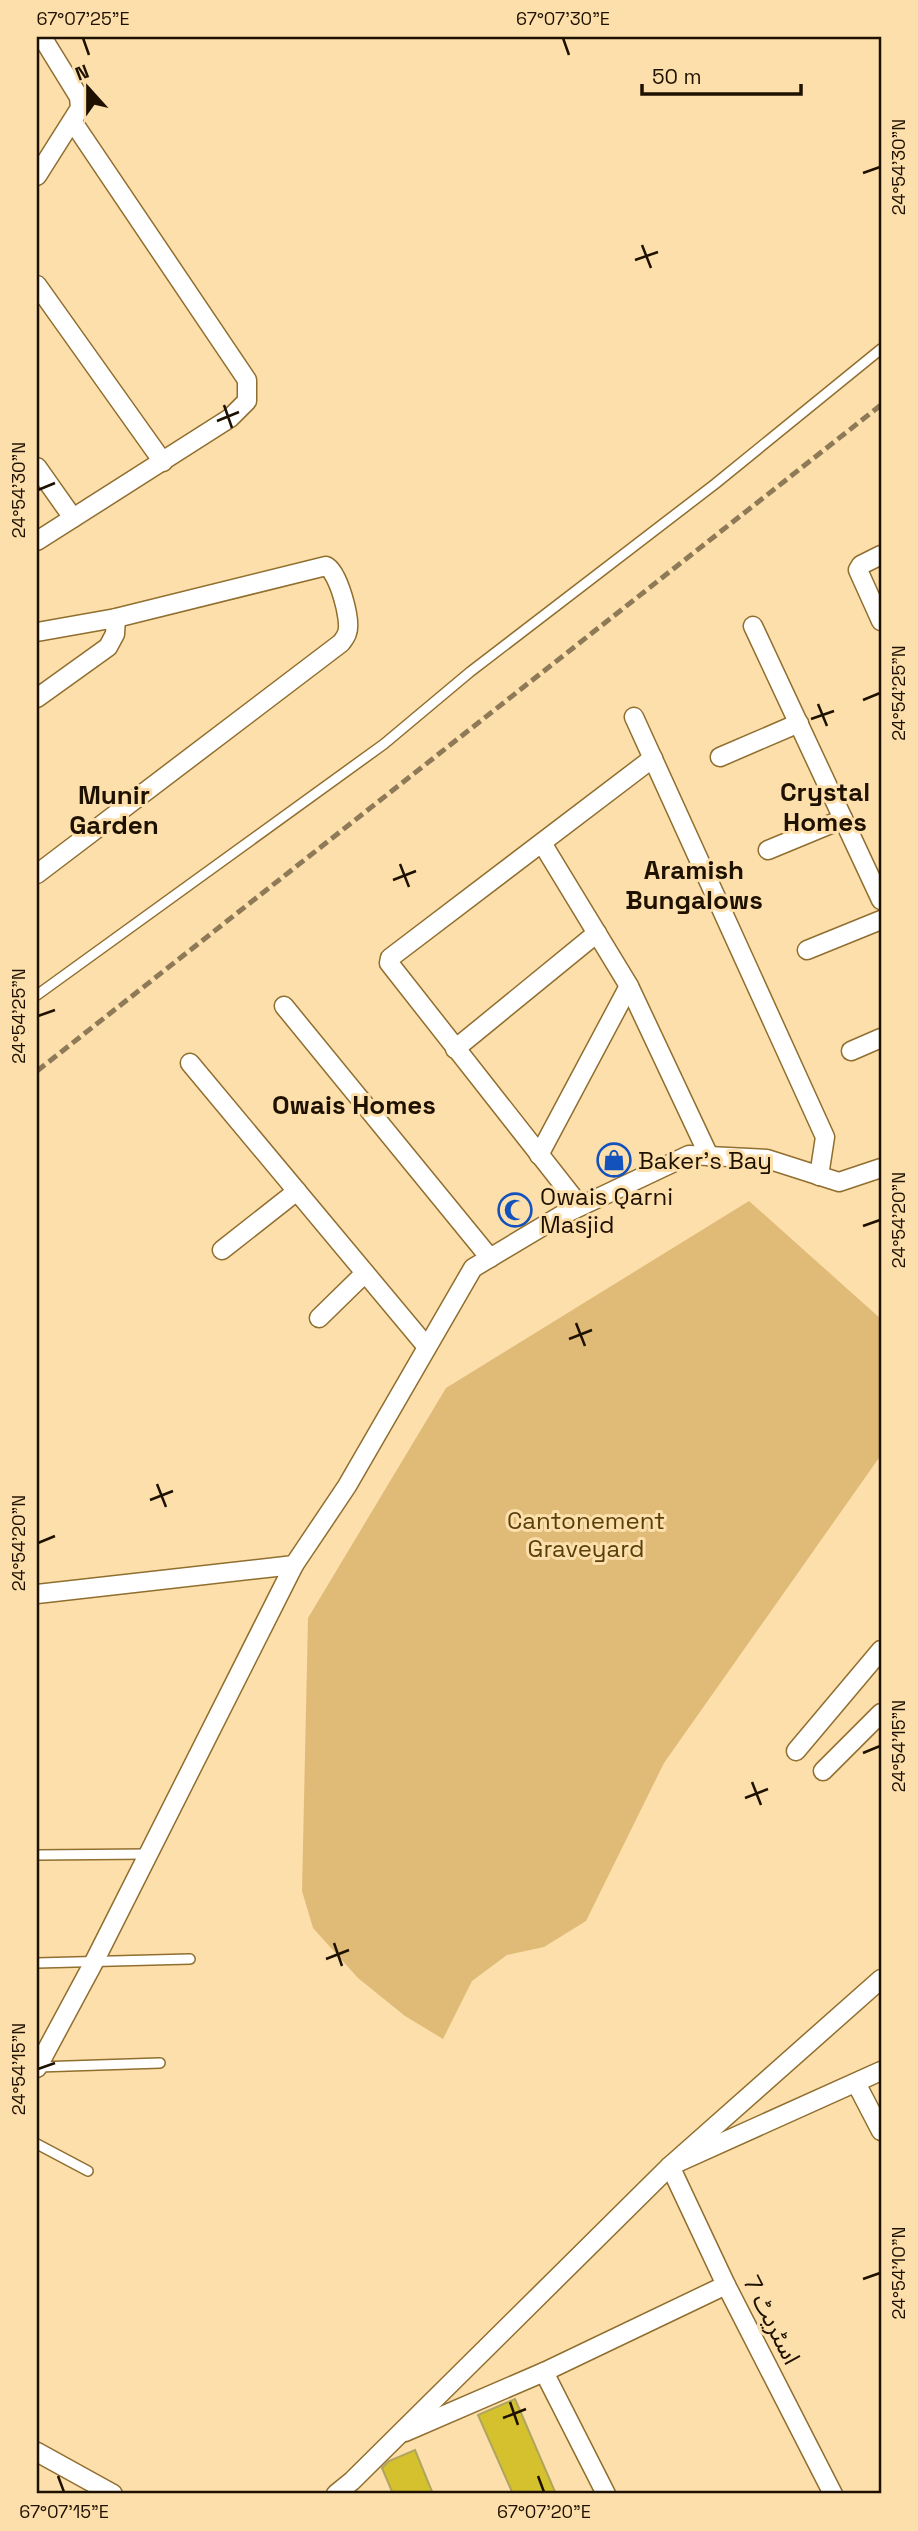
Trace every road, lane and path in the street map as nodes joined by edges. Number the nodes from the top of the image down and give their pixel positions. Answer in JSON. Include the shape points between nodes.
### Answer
{"nodes":[{"id":1,"x":42,"y":37,"type":"edge"},
{"id":2,"x":73,"y":122,"type":"junction"},
{"id":3,"x":37,"y":176,"type":"edge"},
{"id":4,"x":37,"y":285,"type":"edge"},
{"id":5,"x":881,"y":349,"type":"edge"},
{"id":6,"x":163,"y":462,"type":"junction"},
{"id":7,"x":37,"y":467,"type":"edge"},
{"id":8,"x":73,"y":518,"type":"junction"},
{"id":9,"x":37,"y":541,"type":"edge"},
{"id":10,"x":881,"y":555,"type":"edge"},
{"id":11,"x":116,"y":618,"type":"junction"},
{"id":12,"x":881,"y":621,"type":"edge"},
{"id":13,"x":753,"y":626,"type":"dead end"},
{"id":14,"x":37,"y":632,"type":"edge"},
{"id":15,"x":37,"y":698,"type":"edge"},
{"id":16,"x":634,"y":717,"type":"dead end"},
{"id":17,"x":799,"y":723,"type":"junction"},
{"id":18,"x":720,"y":757,"type":"dead end"},
{"id":19,"x":653,"y":758,"type":"junction"},
{"id":20,"x":843,"y":818,"type":"junction"},
{"id":21,"x":542,"y":843,"type":"junction"},
{"id":22,"x":768,"y":850,"type":"dead end"},
{"id":23,"x":37,"y":874,"type":"edge"},
{"id":24,"x":881,"y":900,"type":"edge"},
{"id":25,"x":881,"y":920,"type":"edge"},
{"id":26,"x":597,"y":933,"type":"junction"},
{"id":27,"x":807,"y":950,"type":"dead end"},
{"id":28,"x":629,"y":986,"type":"junction"},
{"id":29,"x":37,"y":995,"type":"edge"},
{"id":30,"x":284,"y":1006,"type":"dead end"},
{"id":31,"x":881,"y":1038,"type":"edge"},
{"id":32,"x":455,"y":1049,"type":"junction"},
{"id":33,"x":850,"y":1051,"type":"dead end"},
{"id":34,"x":190,"y":1063,"type":"dead end"},
{"id":35,"x":539,"y":1155,"type":"junction"},
{"id":36,"x":709,"y":1156,"type":"junction"},
{"id":37,"x":881,"y":1168,"type":"edge"},
{"id":38,"x":819,"y":1176,"type":"junction"},
{"id":39,"x":297,"y":1191,"type":"junction"},
{"id":40,"x":580,"y":1206,"type":"junction"},
{"id":41,"x":222,"y":1250,"type":"dead end"},
{"id":42,"x":490,"y":1258,"type":"junction"},
{"id":43,"x":365,"y":1273,"type":"junction"},
{"id":44,"x":319,"y":1318,"type":"dead end"},
{"id":45,"x":427,"y":1347,"type":"junction"},
{"id":46,"x":294,"y":1565,"type":"junction"},
{"id":47,"x":37,"y":1594,"type":"edge"},
{"id":48,"x":881,"y":1650,"type":"edge"},
{"id":49,"x":881,"y":1713,"type":"edge"},
{"id":50,"x":796,"y":1751,"type":"dead end"},
{"id":51,"x":823,"y":1771,"type":"dead end"},
{"id":52,"x":148,"y":1854,"type":"junction"},
{"id":53,"x":37,"y":1855,"type":"edge"},
{"id":54,"x":190,"y":1959,"type":"dead end"},
{"id":55,"x":37,"y":1962,"type":"edge"},
{"id":56,"x":94,"y":1962,"type":"junction"},
{"id":57,"x":881,"y":1979,"type":"edge"},
{"id":58,"x":160,"y":2063,"type":"dead end"},
{"id":59,"x":37,"y":2068,"type":"edge"},
{"id":60,"x":881,"y":2071,"type":"edge"},
{"id":61,"x":856,"y":2083,"type":"junction"},
{"id":62,"x":881,"y":2131,"type":"edge"},
{"id":63,"x":37,"y":2144,"type":"edge"},
{"id":64,"x":670,"y":2166,"type":"junction"},
{"id":65,"x":88,"y":2171,"type":"dead end"},
{"id":66,"x":726,"y":2285,"type":"junction"},
{"id":67,"x":544,"y":2372,"type":"junction"},
{"id":68,"x":396,"y":2437,"type":"junction"},
{"id":69,"x":37,"y":2452,"type":"edge"},
{"id":70,"x":356,"y":2488,"type":"edge"},
{"id":71,"x":113,"y":2494,"type":"edge"},
{"id":72,"x":336,"y":2494,"type":"edge"},
{"id":73,"x":606,"y":2494,"type":"edge"},
{"id":74,"x":834,"y":2494,"type":"edge"}],
"edges":[{"from":1,"to":2,"type":"street","via":[[79,97],[80,108]]},
{"from":2,"to":3,"type":"street"},
{"from":2,"to":6,"type":"street","via":[[247,380],[247,401]]},
{"from":4,"to":6,"type":"street"},
{"from":5,"to":29,"type":"lane","via":[[384,744]]},
{"from":6,"to":8,"type":"street"},
{"from":7,"to":8,"type":"street"},
{"from":8,"to":9,"type":"street"},
{"from":10,"to":12,"type":"street","via":[[858,570]]},
{"from":11,"to":14,"type":"street"},
{"from":11,"to":15,"type":"street","via":[[108,647]]},
{"from":11,"to":23,"type":"street","via":[[326,566],[336,577],[348,623],[341,643]]},
{"from":13,"to":17,"type":"street"},
{"from":16,"to":19,"type":"street"},
{"from":17,"to":18,"type":"street"},
{"from":17,"to":20,"type":"street"},
{"from":19,"to":21,"type":"street"},
{"from":19,"to":38,"type":"street","via":[[825,1137]]},
{"from":20,"to":22,"type":"street"},
{"from":20,"to":24,"type":"street"},
{"from":21,"to":26,"type":"street"},
{"from":21,"to":32,"type":"street","via":[[390,958],[390,969]]},
{"from":25,"to":27,"type":"street"},
{"from":26,"to":28,"type":"street"},
{"from":26,"to":32,"type":"street"},
{"from":28,"to":35,"type":"street"},
{"from":28,"to":36,"type":"street"},
{"from":30,"to":42,"type":"street"},
{"from":31,"to":33,"type":"street"},
{"from":32,"to":35,"type":"street"},
{"from":34,"to":39,"type":"street"},
{"from":35,"to":40,"type":"street"},
{"from":36,"to":38,"type":"street","via":[[767,1159]]},
{"from":36,"to":40,"type":"street","via":[[689,1155]]},
{"from":37,"to":38,"type":"street","via":[[839,1182]]},
{"from":39,"to":41,"type":"street"},
{"from":39,"to":43,"type":"street"},
{"from":40,"to":42,"type":"street"},
{"from":42,"to":45,"type":"street","via":[[473,1268]]},
{"from":43,"to":44,"type":"street"},
{"from":43,"to":45,"type":"street"},
{"from":45,"to":46,"type":"street","via":[[347,1486]]},
{"from":46,"to":47,"type":"street"},
{"from":46,"to":52,"type":"street"},
{"from":48,"to":50,"type":"street"},
{"from":49,"to":51,"type":"street"},
{"from":52,"to":53,"type":"lane"},
{"from":52,"to":56,"type":"street"},
{"from":54,"to":56,"type":"lane"},
{"from":55,"to":56,"type":"lane"},
{"from":56,"to":59,"type":"street"},
{"from":57,"to":64,"type":"street"},
{"from":58,"to":59,"type":"lane"},
{"from":60,"to":61,"type":"street"},
{"from":61,"to":62,"type":"street"},
{"from":61,"to":64,"type":"street"},
{"from":63,"to":65,"type":"lane"},
{"from":64,"to":66,"type":"street","name":"اسٹریٹ 7"},
{"from":64,"to":68,"type":"street"},
{"from":66,"to":67,"type":"street"},
{"from":66,"to":74,"type":"street","name":"اسٹریٹ 7"},
{"from":67,"to":68,"type":"street"},
{"from":67,"to":73,"type":"street"},
{"from":68,"to":70,"type":"street"},
{"from":69,"to":71,"type":"street"},
{"from":70,"to":72,"type":"street"}]}
